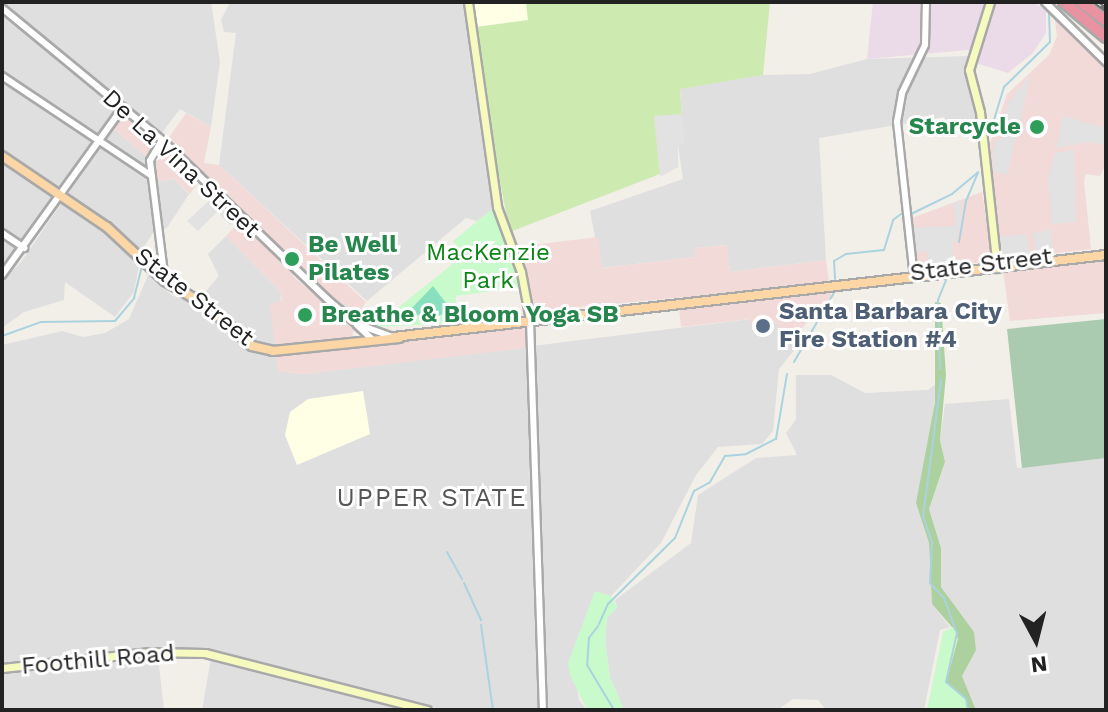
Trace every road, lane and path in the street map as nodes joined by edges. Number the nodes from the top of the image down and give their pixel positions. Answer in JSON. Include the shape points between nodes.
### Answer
{"nodes":[{"id":1,"x":468,"y":2,"type":"edge"},
{"id":2,"x":926,"y":2,"type":"edge"},
{"id":3,"x":990,"y":2,"type":"edge"},
{"id":4,"x":1045,"y":2,"type":"edge"},
{"id":5,"x":1081,"y":2,"type":"edge"},
{"id":6,"x":1066,"y":3,"type":"edge"},
{"id":7,"x":2,"y":8,"type":"edge"},
{"id":8,"x":1106,"y":21,"type":"edge"},
{"id":9,"x":1106,"y":29,"type":"edge"},
{"id":10,"x":1106,"y":37,"type":"edge"},
{"id":11,"x":1106,"y":62,"type":"edge"},
{"id":12,"x":2,"y":76,"type":"edge"},
{"id":13,"x":123,"y":107,"type":"junction"},
{"id":14,"x":162,"y":140,"type":"junction"},
{"id":15,"x":98,"y":142,"type":"junction"},
{"id":16,"x":2,"y":155,"type":"edge"},
{"id":17,"x":152,"y":176,"type":"junction"},
{"id":18,"x":60,"y":194,"type":"junction"},
{"id":19,"x":2,"y":233,"type":"edge"},
{"id":20,"x":24,"y":248,"type":"junction"},
{"id":21,"x":1106,"y":253,"type":"edge"},
{"id":22,"x":997,"y":266,"type":"junction"},
{"id":23,"x":2,"y":275,"type":"edge"},
{"id":24,"x":913,"y":276,"type":"junction"},
{"id":25,"x":165,"y":281,"type":"junction"},
{"id":26,"x":530,"y":320,"type":"junction"},
{"id":27,"x":359,"y":327,"type":"junction"},
{"id":28,"x":394,"y":337,"type":"junction"},
{"id":29,"x":372,"y":339,"type":"junction"},
{"id":30,"x":360,"y":340,"type":"junction"},
{"id":31,"x":2,"y":668,"type":"edge"},
{"id":32,"x":427,"y":710,"type":"edge"},
{"id":33,"x":543,"y":710,"type":"edge"}],
"edges":[{"from":1,"to":26,"type":"main road","via":[[496,200],[524,281]]},
{"from":2,"to":24,"type":"street","via":[[925,45],[897,113]]},
{"from":3,"to":22,"type":"main road","via":[[969,70],[980,112]]},
{"from":4,"to":11,"type":"street"},
{"from":5,"to":8,"type":"highway"},
{"from":6,"to":9,"type":"highway"},
{"from":6,"to":10,"type":"highway"},
{"from":7,"to":13,"type":"street","name":"De La Vina Street"},
{"from":12,"to":15,"type":"street"},
{"from":13,"to":14,"type":"street","name":"De La Vina Street"},
{"from":13,"to":15,"type":"street"},
{"from":14,"to":17,"type":"street","via":[[150,157]]},
{"from":14,"to":27,"type":"street","name":"De La Vina Street","via":[[302,279]]},
{"from":15,"to":17,"type":"street"},
{"from":15,"to":18,"type":"street"},
{"from":16,"to":18,"type":"main road","name":"State Street"},
{"from":17,"to":25,"type":"street"},
{"from":18,"to":20,"type":"street"},
{"from":18,"to":25,"type":"main road","name":"State Street","via":[[115,234]]},
{"from":19,"to":20,"type":"street"},
{"from":20,"to":23,"type":"street"},
{"from":21,"to":22,"type":"main road","name":"State Street"},
{"from":22,"to":24,"type":"main road","name":"State Street"},
{"from":24,"to":26,"type":"main road","name":"State Street"},
{"from":25,"to":30,"type":"main road","name":"State Street","via":[[260,349]]},
{"from":26,"to":28,"type":"main road","name":"State Street"},
{"from":26,"to":33,"type":"street"},
{"from":27,"to":28,"type":"street","name":"De La Vina Street"},
{"from":27,"to":29,"type":"street","name":"De La Vina Street"},
{"from":27,"to":30,"type":"street"},
{"from":28,"to":29,"type":"main road","name":"State Street"},
{"from":29,"to":30,"type":"main road","name":"State Street"},
{"from":31,"to":32,"type":"main road","name":"Foothill Road","via":[[150,652],[205,653]]}]}
